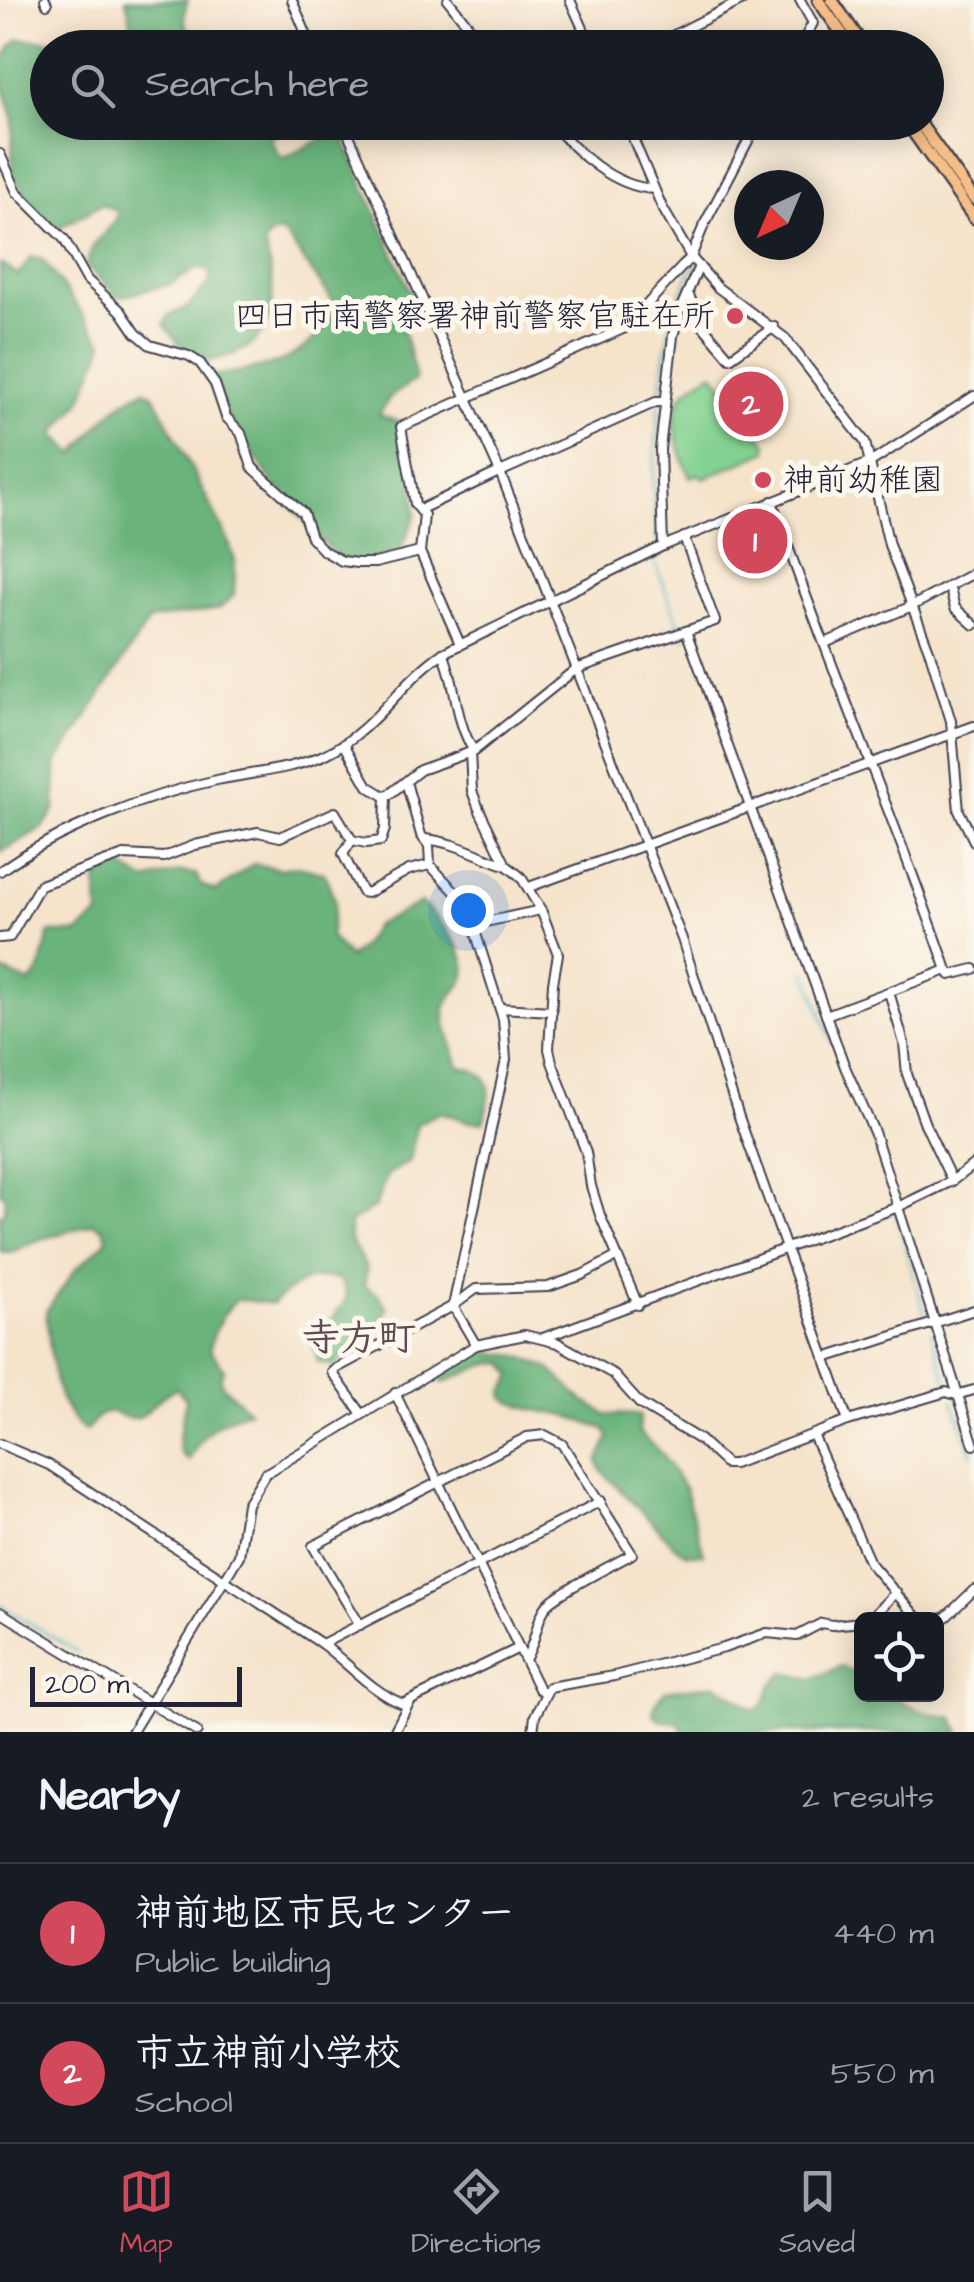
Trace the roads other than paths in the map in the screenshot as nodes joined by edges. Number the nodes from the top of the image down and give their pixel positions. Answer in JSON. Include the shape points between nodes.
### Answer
{"nodes":[{"id":1,"x":292,"y":0,"type":"edge"},
{"id":2,"x":448,"y":0,"type":"edge"},
{"id":3,"x":570,"y":0,"type":"edge"},
{"id":4,"x":743,"y":0,"type":"edge"},
{"id":5,"x":800,"y":0,"type":"edge"},
{"id":6,"x":818,"y":0,"type":"edge"},
{"id":7,"x":832,"y":0,"type":"edge"},
{"id":8,"x":466,"y":25,"type":"junction"},
{"id":9,"x":304,"y":30,"type":"edge"},
{"id":10,"x":463,"y":30,"type":"edge"},
{"id":11,"x":470,"y":30,"type":"edge"},
{"id":12,"x":584,"y":30,"type":"edge"},
{"id":13,"x":684,"y":30,"type":"edge"},
{"id":14,"x":809,"y":30,"type":"edge"},
{"id":15,"x":839,"y":30,"type":"edge"},
{"id":16,"x":853,"y":30,"type":"edge"},
{"id":17,"x":351,"y":140,"type":"edge"},
{"id":18,"x":566,"y":140,"type":"edge"},
{"id":19,"x":634,"y":140,"type":"edge"},
{"id":20,"x":749,"y":140,"type":"edge"},
{"id":21,"x":919,"y":140,"type":"edge"},
{"id":22,"x":932,"y":140,"type":"edge"},
{"id":23,"x":0,"y":154,"type":"edge"},
{"id":24,"x":654,"y":189,"type":"junction"},
{"id":25,"x":974,"y":199,"type":"edge"},
{"id":26,"x":974,"y":218,"type":"edge"},
{"id":27,"x":696,"y":262,"type":"junction"},
{"id":28,"x":688,"y":293,"type":"junction"},
{"id":29,"x":774,"y":327,"type":"junction"},
{"id":30,"x":974,"y":396,"type":"edge"},
{"id":31,"x":467,"y":400,"type":"junction"},
{"id":32,"x":661,"y":402,"type":"junction"},
{"id":33,"x":871,"y":462,"type":"junction"},
{"id":34,"x":499,"y":472,"type":"junction"},
{"id":35,"x":772,"y":502,"type":"junction"},
{"id":36,"x":421,"y":509,"type":"junction"},
{"id":37,"x":684,"y":537,"type":"junction"},
{"id":38,"x":663,"y":546,"type":"junction"},
{"id":39,"x":420,"y":552,"type":"junction"},
{"id":40,"x":974,"y":573,"type":"edge"},
{"id":41,"x":950,"y":589,"type":"junction"},
{"id":42,"x":550,"y":600,"type":"junction"},
{"id":43,"x":912,"y":606,"type":"junction"},
{"id":44,"x":974,"y":624,"type":"edge"},
{"id":45,"x":683,"y":632,"type":"junction"},
{"id":46,"x":825,"y":643,"type":"junction"},
{"id":47,"x":460,"y":644,"type":"junction"},
{"id":48,"x":443,"y":653,"type":"junction"},
{"id":49,"x":576,"y":668,"type":"junction"},
{"id":50,"x":974,"y":726,"type":"edge"},
{"id":51,"x":952,"y":736,"type":"junction"},
{"id":52,"x":344,"y":744,"type":"junction"},
{"id":53,"x":472,"y":751,"type":"junction"},
{"id":54,"x":872,"y":764,"type":"junction"},
{"id":55,"x":406,"y":782,"type":"junction"},
{"id":56,"x":386,"y":796,"type":"junction"},
{"id":57,"x":750,"y":808,"type":"junction"},
{"id":58,"x":424,"y":839,"type":"junction"},
{"id":59,"x":352,"y":840,"type":"junction"},
{"id":60,"x":974,"y":841,"type":"edge"},
{"id":61,"x":644,"y":846,"type":"junction"},
{"id":62,"x":454,"y":847,"type":"junction"},
{"id":63,"x":431,"y":860,"type":"junction"},
{"id":64,"x":506,"y":866,"type":"junction"},
{"id":65,"x":0,"y":871,"type":"edge"},
{"id":66,"x":528,"y":887,"type":"junction"},
{"id":67,"x":541,"y":910,"type":"junction"},
{"id":68,"x":476,"y":924,"type":"junction"},
{"id":69,"x":0,"y":938,"type":"edge"},
{"id":70,"x":974,"y":969,"type":"edge"},
{"id":71,"x":948,"y":970,"type":"junction"},
{"id":72,"x":889,"y":992,"type":"junction"},
{"id":73,"x":500,"y":1008,"type":"junction"},
{"id":74,"x":552,"y":1012,"type":"junction"},
{"id":75,"x":826,"y":1015,"type":"junction"},
{"id":76,"x":974,"y":1164,"type":"edge"},
{"id":77,"x":952,"y":1181,"type":"junction"},
{"id":78,"x":898,"y":1206,"type":"junction"},
{"id":79,"x":786,"y":1250,"type":"junction"},
{"id":80,"x":616,"y":1258,"type":"junction"},
{"id":81,"x":638,"y":1304,"type":"junction"},
{"id":82,"x":453,"y":1306,"type":"junction"},
{"id":83,"x":974,"y":1310,"type":"edge"},
{"id":84,"x":932,"y":1322,"type":"junction"},
{"id":85,"x":542,"y":1338,"type":"junction"},
{"id":86,"x":476,"y":1345,"type":"junction"},
{"id":87,"x":825,"y":1358,"type":"junction"},
{"id":88,"x":974,"y":1390,"type":"edge"},
{"id":89,"x":395,"y":1394,"type":"junction"},
{"id":90,"x":956,"y":1394,"type":"junction"},
{"id":91,"x":362,"y":1414,"type":"junction"},
{"id":92,"x":848,"y":1420,"type":"junction"},
{"id":93,"x":814,"y":1435,"type":"junction"},
{"id":94,"x":0,"y":1444,"type":"edge"},
{"id":95,"x":974,"y":1445,"type":"edge"},
{"id":96,"x":439,"y":1483,"type":"junction"},
{"id":97,"x":600,"y":1502,"type":"junction"},
{"id":98,"x":480,"y":1566,"type":"junction"},
{"id":99,"x":224,"y":1581,"type":"junction"},
{"id":100,"x":974,"y":1590,"type":"edge"},
{"id":101,"x":896,"y":1592,"type":"junction"},
{"id":102,"x":0,"y":1612,"type":"edge"},
{"id":103,"x":877,"y":1612,"type":"edge"},
{"id":104,"x":912,"y":1612,"type":"edge"},
{"id":105,"x":944,"y":1618,"type":"edge"},
{"id":106,"x":854,"y":1623,"type":"edge"},
{"id":107,"x":360,"y":1625,"type":"junction"},
{"id":108,"x":322,"y":1644,"type":"junction"},
{"id":109,"x":519,"y":1648,"type":"junction"},
{"id":110,"x":524,"y":1659,"type":"junction"},
{"id":111,"x":546,"y":1693,"type":"junction"},
{"id":112,"x":409,"y":1702,"type":"junction"},
{"id":113,"x":149,"y":1703,"type":"junction"},
{"id":114,"x":132,"y":1732,"type":"edge"},
{"id":115,"x":196,"y":1732,"type":"edge"},
{"id":116,"x":394,"y":1732,"type":"edge"},
{"id":117,"x":533,"y":1732,"type":"edge"}],
"edges":[{"from":1,"to":9,"type":"street"},
{"from":2,"to":8,"type":"street"},
{"from":3,"to":12,"type":"street"},
{"from":4,"to":13,"type":"street"},
{"from":5,"to":14,"type":"street","via":[[813,23]]},
{"from":6,"to":15,"type":"highway"},
{"from":7,"to":16,"type":"highway"},
{"from":8,"to":10,"type":"street"},
{"from":8,"to":11,"type":"street"},
{"from":17,"to":31,"type":"street"},
{"from":18,"to":24,"type":"street","via":[[588,162]]},
{"from":19,"to":24,"type":"street"},
{"from":20,"to":27,"type":"street","via":[[704,225]]},
{"from":21,"to":26,"type":"highway"},
{"from":22,"to":25,"type":"highway"},
{"from":23,"to":39,"type":"street","via":[[17,192],[68,243],[87,280],[136,333],[150,346],[200,364],[216,384],[252,467],[303,513],[324,551],[342,561],[375,564]]},
{"from":24,"to":27,"type":"street"},
{"from":27,"to":28,"type":"street"},
{"from":27,"to":29,"type":"street","via":[[717,287]]},
{"from":27,"to":31,"type":"street","via":[[625,328]]},
{"from":28,"to":29,"type":"street","via":[[702,325],[730,358]]},
{"from":28,"to":32,"type":"street"},
{"from":29,"to":33,"type":"street","via":[[866,442]]},
{"from":30,"to":33,"type":"street"},
{"from":31,"to":34,"type":"street"},
{"from":31,"to":36,"type":"street","via":[[401,427]]},
{"from":32,"to":34,"type":"street"},
{"from":32,"to":38,"type":"street"},
{"from":33,"to":35,"type":"street"},
{"from":33,"to":43,"type":"street","via":[[888,544]]},
{"from":34,"to":36,"type":"street"},
{"from":34,"to":42,"type":"street"},
{"from":35,"to":37,"type":"street"},
{"from":35,"to":46,"type":"street"},
{"from":36,"to":39,"type":"street"},
{"from":37,"to":38,"type":"street"},
{"from":37,"to":45,"type":"street","via":[[715,621]]},
{"from":38,"to":42,"type":"street"},
{"from":39,"to":47,"type":"street"},
{"from":40,"to":41,"type":"street"},
{"from":41,"to":43,"type":"street"},
{"from":41,"to":44,"type":"street","via":[[955,608]]},
{"from":42,"to":47,"type":"street"},
{"from":42,"to":49,"type":"street"},
{"from":43,"to":46,"type":"street"},
{"from":43,"to":51,"type":"street"},
{"from":45,"to":49,"type":"street"},
{"from":45,"to":57,"type":"street"},
{"from":46,"to":54,"type":"street"},
{"from":47,"to":48,"type":"street"},
{"from":48,"to":52,"type":"street"},
{"from":48,"to":53,"type":"street"},
{"from":49,"to":53,"type":"street"},
{"from":49,"to":61,"type":"street"},
{"from":50,"to":51,"type":"street"},
{"from":51,"to":54,"type":"street"},
{"from":51,"to":60,"type":"street","via":[[959,811]]},
{"from":52,"to":56,"type":"street","via":[[368,786]]},
{"from":52,"to":65,"type":"street","via":[[294,767],[185,788],[111,814]]},
{"from":53,"to":55,"type":"street"},
{"from":53,"to":64,"type":"street","via":[[472,792]]},
{"from":54,"to":57,"type":"street"},
{"from":54,"to":71,"type":"street"},
{"from":55,"to":56,"type":"street"},
{"from":55,"to":58,"type":"street"},
{"from":56,"to":59,"type":"street","via":[[384,838],[374,844]]},
{"from":57,"to":61,"type":"street"},
{"from":57,"to":75,"type":"street"},
{"from":58,"to":62,"type":"street"},
{"from":58,"to":63,"type":"street"},
{"from":59,"to":63,"type":"street","via":[[343,854],[362,892]]},
{"from":59,"to":69,"type":"street","via":[[336,812],[280,837],[258,832],[164,857],[124,855],[40,885],[10,937]]},
{"from":61,"to":66,"type":"street"},
{"from":61,"to":79,"type":"street","via":[[682,939]]},
{"from":62,"to":63,"type":"street"},
{"from":62,"to":64,"type":"street"},
{"from":63,"to":68,"type":"street"},
{"from":64,"to":66,"type":"street"},
{"from":66,"to":67,"type":"street"},
{"from":67,"to":68,"type":"street"},
{"from":67,"to":74,"type":"street","via":[[558,954]]},
{"from":68,"to":73,"type":"street"},
{"from":70,"to":71,"type":"street","via":[[950,975]]},
{"from":71,"to":72,"type":"street"},
{"from":72,"to":75,"type":"street"},
{"from":72,"to":77,"type":"street","via":[[908,1074]]},
{"from":73,"to":74,"type":"street"},
{"from":73,"to":82,"type":"street","via":[[506,1060]]},
{"from":74,"to":80,"type":"street","via":[[552,1062]]},
{"from":75,"to":78,"type":"street"},
{"from":76,"to":77,"type":"street"},
{"from":77,"to":78,"type":"street"},
{"from":78,"to":79,"type":"street"},
{"from":78,"to":84,"type":"street"},
{"from":79,"to":81,"type":"street"},
{"from":79,"to":87,"type":"street"},
{"from":80,"to":81,"type":"street"},
{"from":80,"to":82,"type":"street","via":[[548,1287],[476,1289]]},
{"from":81,"to":85,"type":"street"},
{"from":82,"to":86,"type":"street"},
{"from":82,"to":91,"type":"street","via":[[332,1372]]},
{"from":83,"to":84,"type":"street"},
{"from":84,"to":87,"type":"street"},
{"from":84,"to":90,"type":"street"},
{"from":85,"to":86,"type":"street"},
{"from":85,"to":93,"type":"street","via":[[614,1374],[640,1404],[726,1464]]},
{"from":86,"to":89,"type":"street"},
{"from":87,"to":92,"type":"street"},
{"from":88,"to":90,"type":"street"},
{"from":89,"to":91,"type":"street"},
{"from":89,"to":96,"type":"street"},
{"from":90,"to":92,"type":"street"},
{"from":90,"to":95,"type":"street"},
{"from":91,"to":99,"type":"street","via":[[265,1474],[247,1504],[239,1556]]},
{"from":92,"to":93,"type":"street"},
{"from":93,"to":101,"type":"street","via":[[870,1563]]},
{"from":94,"to":99,"type":"street","via":[[48,1465]]},
{"from":96,"to":97,"type":"street","via":[[545,1435],[562,1444]]},
{"from":96,"to":98,"type":"street"},
{"from":96,"to":107,"type":"street","via":[[313,1546]]},
{"from":97,"to":98,"type":"street"},
{"from":97,"to":110,"type":"street","via":[[632,1554],[550,1602]]},
{"from":98,"to":107,"type":"street"},
{"from":98,"to":109,"type":"street"},
{"from":99,"to":108,"type":"street"},
{"from":99,"to":113,"type":"street"},
{"from":100,"to":105,"type":"street"},
{"from":101,"to":103,"type":"street"},
{"from":101,"to":104,"type":"street"},
{"from":102,"to":113,"type":"street"},
{"from":106,"to":111,"type":"street","via":[[822,1622],[797,1636],[767,1633],[632,1672],[549,1687]]},
{"from":107,"to":108,"type":"street"},
{"from":108,"to":112,"type":"street","via":[[381,1695]]},
{"from":109,"to":110,"type":"street"},
{"from":109,"to":112,"type":"street"},
{"from":110,"to":111,"type":"street"},
{"from":111,"to":117,"type":"street"},
{"from":112,"to":116,"type":"street"},
{"from":113,"to":114,"type":"street"},
{"from":113,"to":115,"type":"street"}]}
